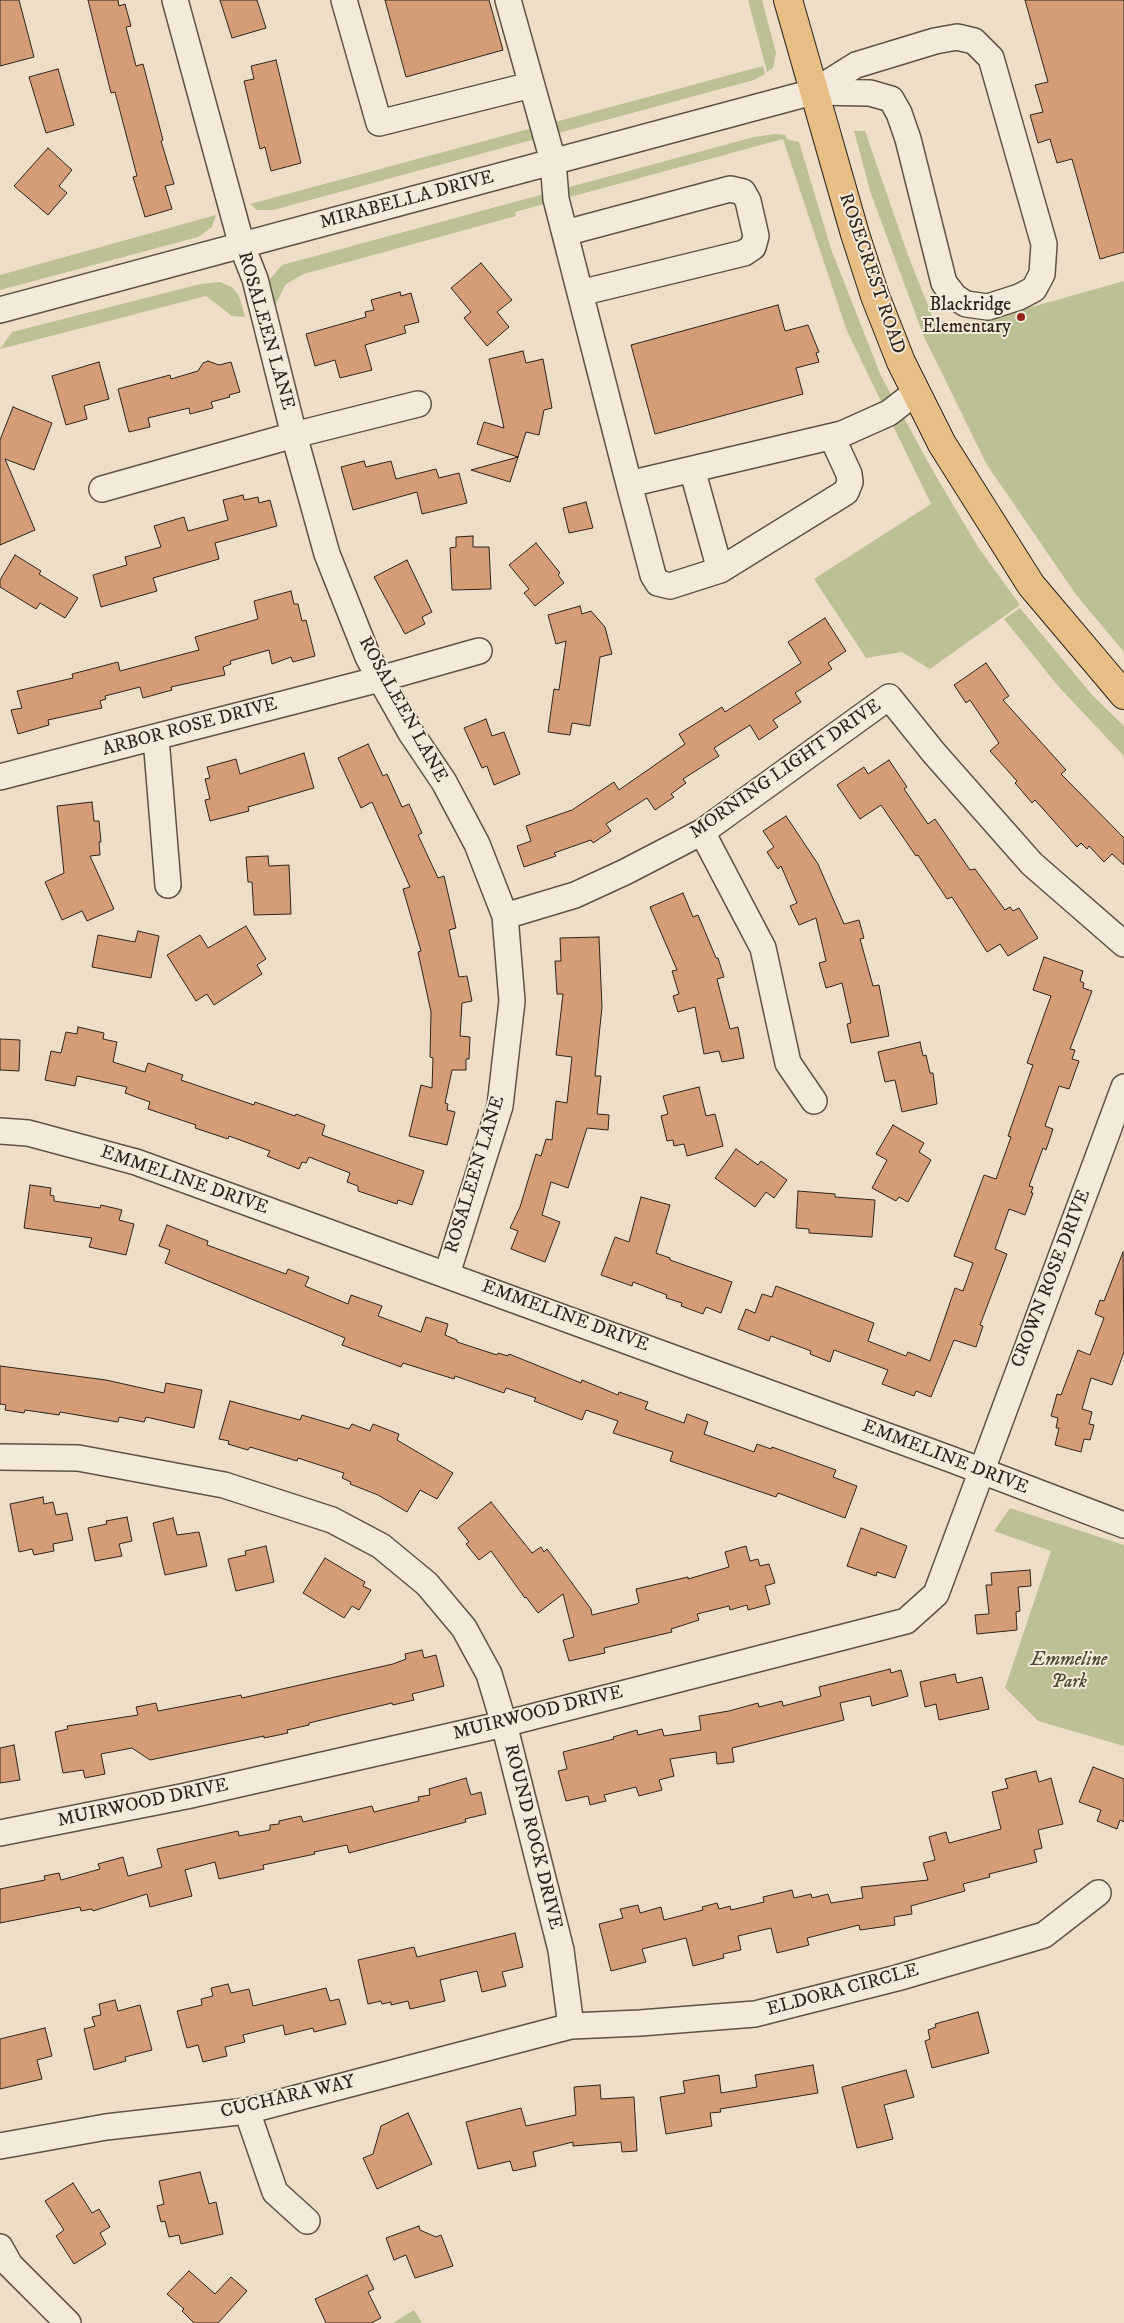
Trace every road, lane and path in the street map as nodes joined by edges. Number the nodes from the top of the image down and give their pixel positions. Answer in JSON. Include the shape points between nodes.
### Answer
{"nodes":[{"id":1,"x":175,"y":0,"type":"edge"},
{"id":2,"x":344,"y":0,"type":"edge"},
{"id":3,"x":508,"y":0,"type":"edge"},
{"id":4,"x":788,"y":0,"type":"edge"},
{"id":5,"x":531,"y":85,"type":"junction"},
{"id":6,"x":813,"y":92,"type":"junction"},
{"id":7,"x":553,"y":162,"type":"junction"},
{"id":8,"x":565,"y":233,"type":"junction"},
{"id":9,"x":242,"y":246,"type":"junction"},
{"id":10,"x":580,"y":293,"type":"junction"},
{"id":11,"x":0,"y":310,"type":"edge"},
{"id":12,"x":916,"y":392,"type":"junction"},
{"id":13,"x":418,"y":404,"type":"dead end"},
{"id":14,"x":294,"y":435,"type":"junction"},
{"id":15,"x":832,"y":437,"type":"junction"},
{"id":16,"x":692,"y":469,"type":"junction"},
{"id":17,"x":629,"y":484,"type":"junction"},
{"id":18,"x":102,"y":489,"type":"dead end"},
{"id":19,"x":720,"y":570,"type":"junction"},
{"id":20,"x":479,"y":651,"type":"dead end"},
{"id":21,"x":380,"y":679,"type":"junction"},
{"id":22,"x":1124,"y":695,"type":"edge"},
{"id":23,"x":156,"y":738,"type":"junction"},
{"id":24,"x":0,"y":777,"type":"edge"},
{"id":25,"x":702,"y":832,"type":"junction"},
{"id":26,"x":168,"y":885,"type":"dead end"},
{"id":27,"x":505,"y":916,"type":"junction"},
{"id":28,"x":1124,"y":944,"type":"edge"},
{"id":29,"x":1124,"y":1087,"type":"edge"},
{"id":30,"x":814,"y":1101,"type":"dead end"},
{"id":31,"x":0,"y":1131,"type":"edge"},
{"id":32,"x":447,"y":1274,"type":"junction"},
{"id":33,"x":0,"y":1458,"type":"edge"},
{"id":34,"x":980,"y":1470,"type":"junction"},
{"id":35,"x":1124,"y":1525,"type":"edge"},
{"id":36,"x":504,"y":1724,"type":"junction"},
{"id":37,"x":0,"y":1833,"type":"edge"},
{"id":38,"x":1098,"y":1893,"type":"dead end"},
{"id":39,"x":571,"y":2026,"type":"junction"},
{"id":40,"x":247,"y":2112,"type":"junction"},
{"id":41,"x":0,"y":2146,"type":"edge"},
{"id":42,"x":307,"y":2221,"type":"dead end"},
{"id":43,"x":0,"y":2247,"type":"edge"},
{"id":44,"x":68,"y":2323,"type":"edge"}],
"edges":[{"from":1,"to":9,"type":"street","name":"ROSALEEN LANE"},
{"from":2,"to":5,"type":"street","via":[[379,123]]},
{"from":3,"to":5,"type":"street"},
{"from":4,"to":6,"type":"main road","name":"ROSECREST ROAD"},
{"from":5,"to":7,"type":"street"},
{"from":6,"to":6,"type":"street","via":[[870,93],[891,99],[908,139],[944,283],[954,297],[966,304],[988,307],[1019,297],[1034,288],[1042,274],[1044,244],[991,58],[974,41],[957,37],[935,41],[856,65]]},
{"from":6,"to":7,"type":"street","name":"MIRABELLA DRIVE"},
{"from":6,"to":12,"type":"main road","name":"ROSECREST ROAD","via":[[875,296]]},
{"from":7,"to":8,"type":"street","via":[[556,199]]},
{"from":7,"to":9,"type":"street","name":"MIRABELLA DRIVE"},
{"from":8,"to":10,"type":"street"},
{"from":8,"to":10,"type":"street","via":[[730,189],[743,192],[748,201],[756,236],[753,247],[744,254]]},
{"from":9,"to":11,"type":"street","name":"MIRABELLA DRIVE"},
{"from":9,"to":14,"type":"street","name":"ROSALEEN LANE","via":[[255,279]]},
{"from":10,"to":17,"type":"street"},
{"from":12,"to":15,"type":"street","via":[[889,413]]},
{"from":12,"to":22,"type":"main road","name":"ROSECREST ROAD","via":[[942,444],[1031,585]]},
{"from":13,"to":14,"type":"street"},
{"from":14,"to":18,"type":"street"},
{"from":14,"to":21,"type":"street","name":"ROSALEEN LANE","via":[[326,554]]},
{"from":15,"to":16,"type":"street"},
{"from":15,"to":19,"type":"street","via":[[849,474],[846,492]]},
{"from":16,"to":17,"type":"street"},
{"from":16,"to":19,"type":"street"},
{"from":17,"to":19,"type":"street","via":[[653,575],[658,583],[670,586]]},
{"from":20,"to":21,"type":"street","name":"ARBOR ROSE DRIVE"},
{"from":21,"to":23,"type":"street","name":"ARBOR ROSE DRIVE"},
{"from":21,"to":27,"type":"street","name":"ROSALEEN LANE","via":[[478,844]]},
{"from":23,"to":24,"type":"street","name":"ARBOR ROSE DRIVE"},
{"from":23,"to":26,"type":"street"},
{"from":25,"to":27,"type":"street","name":"MORNING LIGHT DRIVE","via":[[574,895]]},
{"from":25,"to":28,"type":"street","name":"MORNING LIGHT DRIVE","via":[[889,696],[934,753],[1032,864]]},
{"from":25,"to":30,"type":"street","via":[[762,948],[788,1063]]},
{"from":27,"to":32,"type":"street","name":"ROSALEEN LANE","via":[[512,1002],[500,1106]]},
{"from":29,"to":34,"type":"street","name":"CROWN ROSE DRIVE"},
{"from":31,"to":32,"type":"street","name":"EMMELINE DRIVE","via":[[28,1133],[136,1162]]},
{"from":32,"to":34,"type":"street","name":"EMMELINE DRIVE"},
{"from":33,"to":36,"type":"street","name":"ROUND ROCK DRIVE","via":[[78,1458],[224,1485],[332,1520],[382,1546],[427,1584],[464,1628],[489,1674]]},
{"from":34,"to":35,"type":"street","name":"EMMELINE DRIVE"},
{"from":34,"to":36,"type":"street","name":"MUIRWOOD DRIVE","via":[[936,1594],[906,1621]]},
{"from":36,"to":37,"type":"street","name":"MUIRWOOD DRIVE","via":[[186,1796]]},
{"from":36,"to":39,"type":"street","name":"ROUND ROCK DRIVE","via":[[561,1950]]},
{"from":38,"to":39,"type":"street","name":"ELDORA CIRCLE","via":[[1044,1935],[897,1978],[755,2014]]},
{"from":39,"to":40,"type":"street","name":"CUCHARA WAY"},
{"from":40,"to":41,"type":"street","name":"CUCHARA WAY","via":[[106,2127]]},
{"from":40,"to":42,"type":"street","via":[[275,2192]]},
{"from":43,"to":44,"type":"street","via":[[10,2266]]}]}
